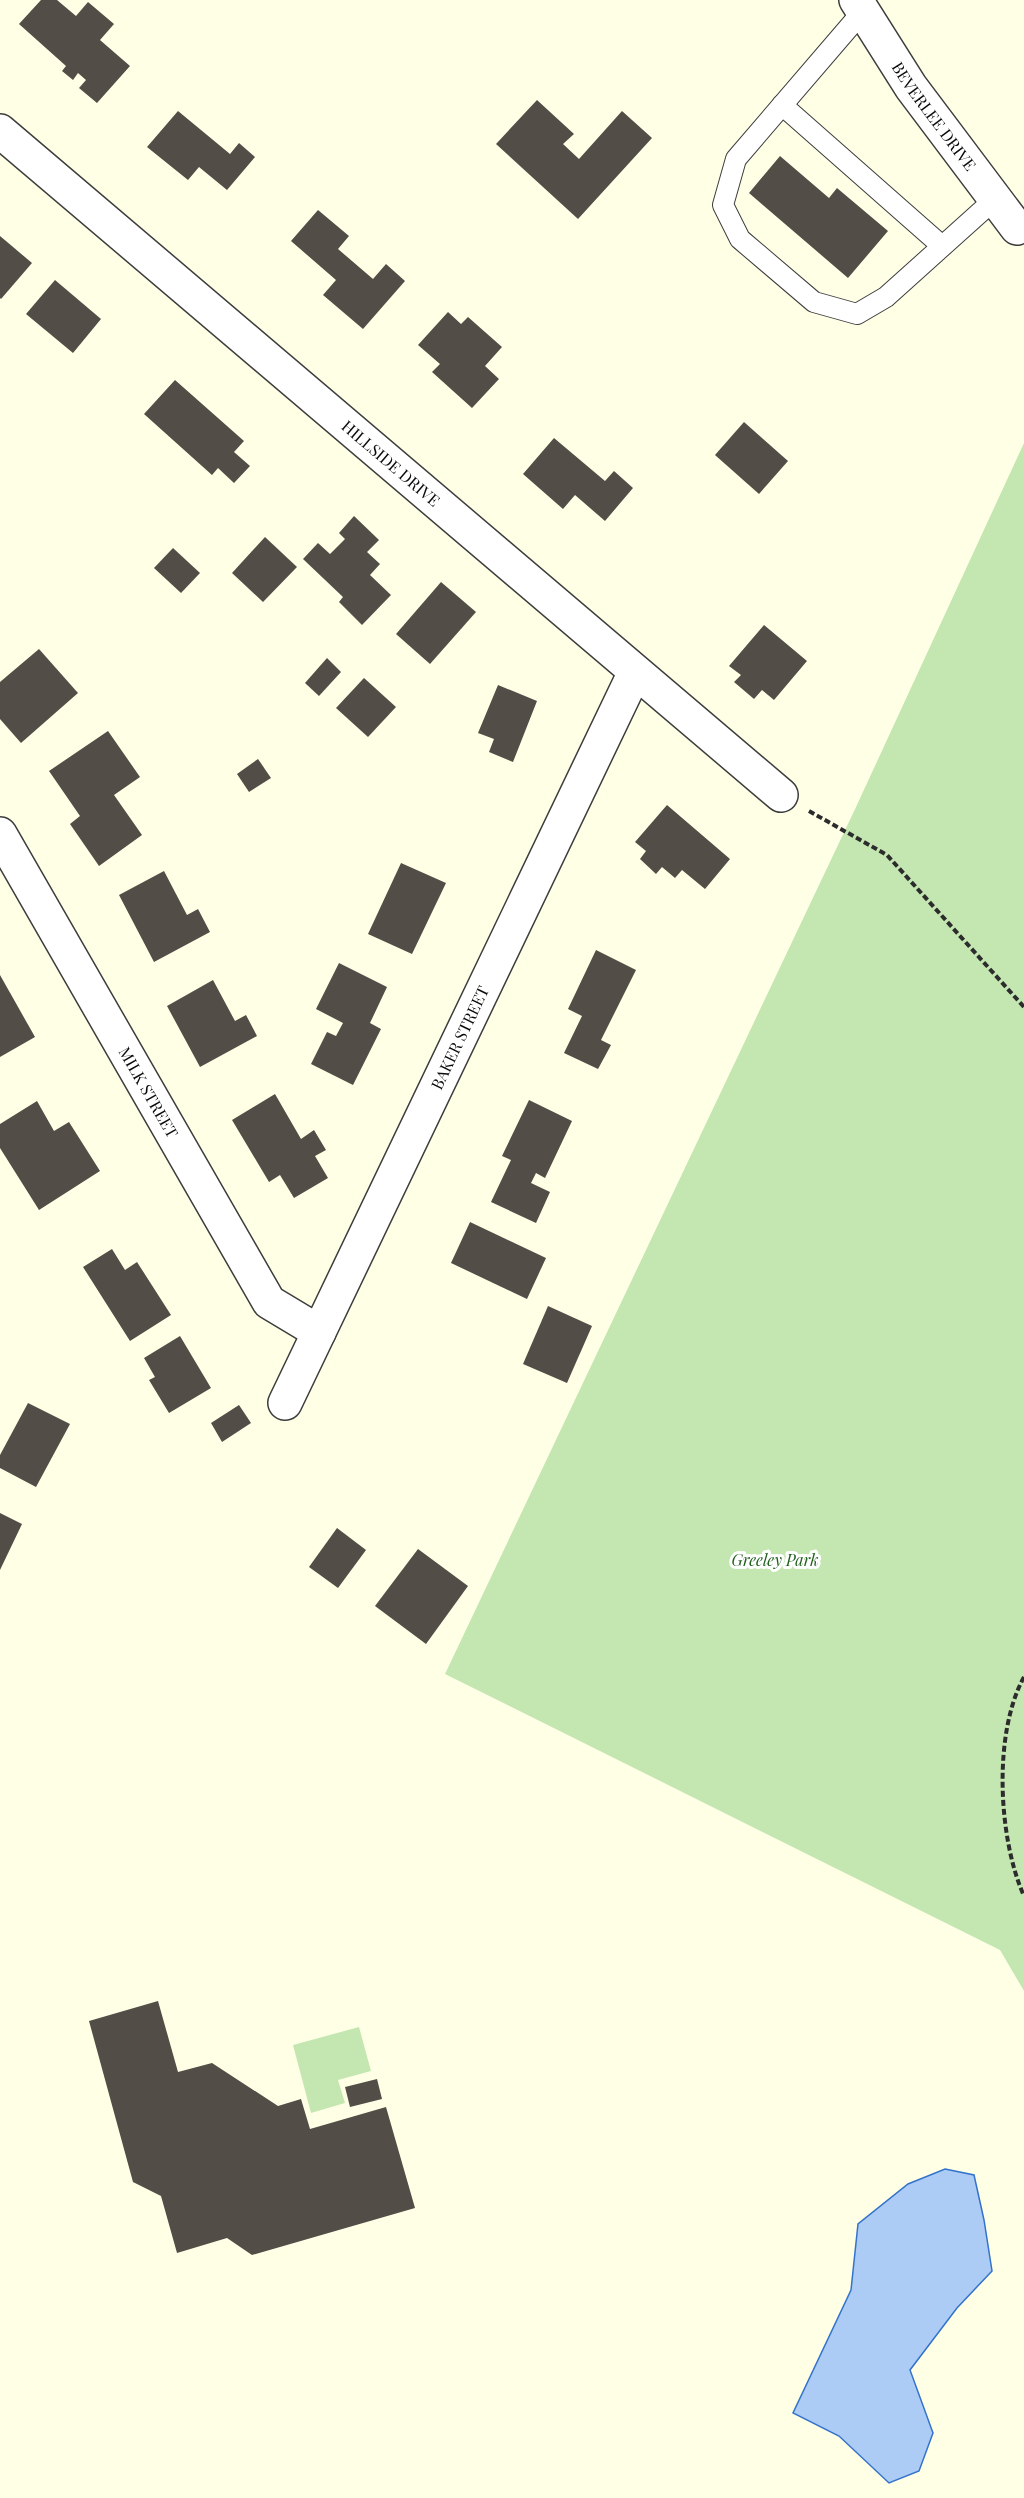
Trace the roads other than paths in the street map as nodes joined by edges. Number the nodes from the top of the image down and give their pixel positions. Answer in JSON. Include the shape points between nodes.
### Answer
{"nodes":[{"id":1,"x":859,"y":5,"type":"edge"},
{"id":2,"x":782,"y":105,"type":"junction"},
{"id":3,"x":0,"y":131,"type":"edge"},
{"id":4,"x":995,"y":199,"type":"junction"},
{"id":5,"x":1017,"y":228,"type":"dead end"},
{"id":6,"x":942,"y":246,"type":"junction"},
{"id":7,"x":635,"y":672,"type":"junction"},
{"id":8,"x":781,"y":795,"type":"road end"},
{"id":9,"x":0,"y":834,"type":"edge"},
{"id":10,"x":319,"y":1332,"type":"junction"},
{"id":11,"x":285,"y":1404,"type":"dead end"}],
"edges":[{"from":1,"to":2,"type":"lane"},
{"from":1,"to":4,"type":"street","name":"BEVERLEE DRIVE","via":[[911,87]]},
{"from":2,"to":6,"type":"lane"},
{"from":2,"to":6,"type":"lane","via":[[736,159],[723,205],[740,239],[814,302],[857,314],[886,297]]},
{"from":3,"to":7,"type":"street","name":"HILLSIDE DRIVE"},
{"from":4,"to":5,"type":"street","name":"BEVERLEE DRIVE"},
{"from":4,"to":6,"type":"lane"},
{"from":7,"to":8,"type":"street","name":"HILLSIDE DRIVE"},
{"from":7,"to":10,"type":"street","name":"BAKER STREET"},
{"from":9,"to":10,"type":"street","name":"MILK STREET","via":[[269,1302]]},
{"from":10,"to":11,"type":"street","name":"BAKER STREET"}]}
